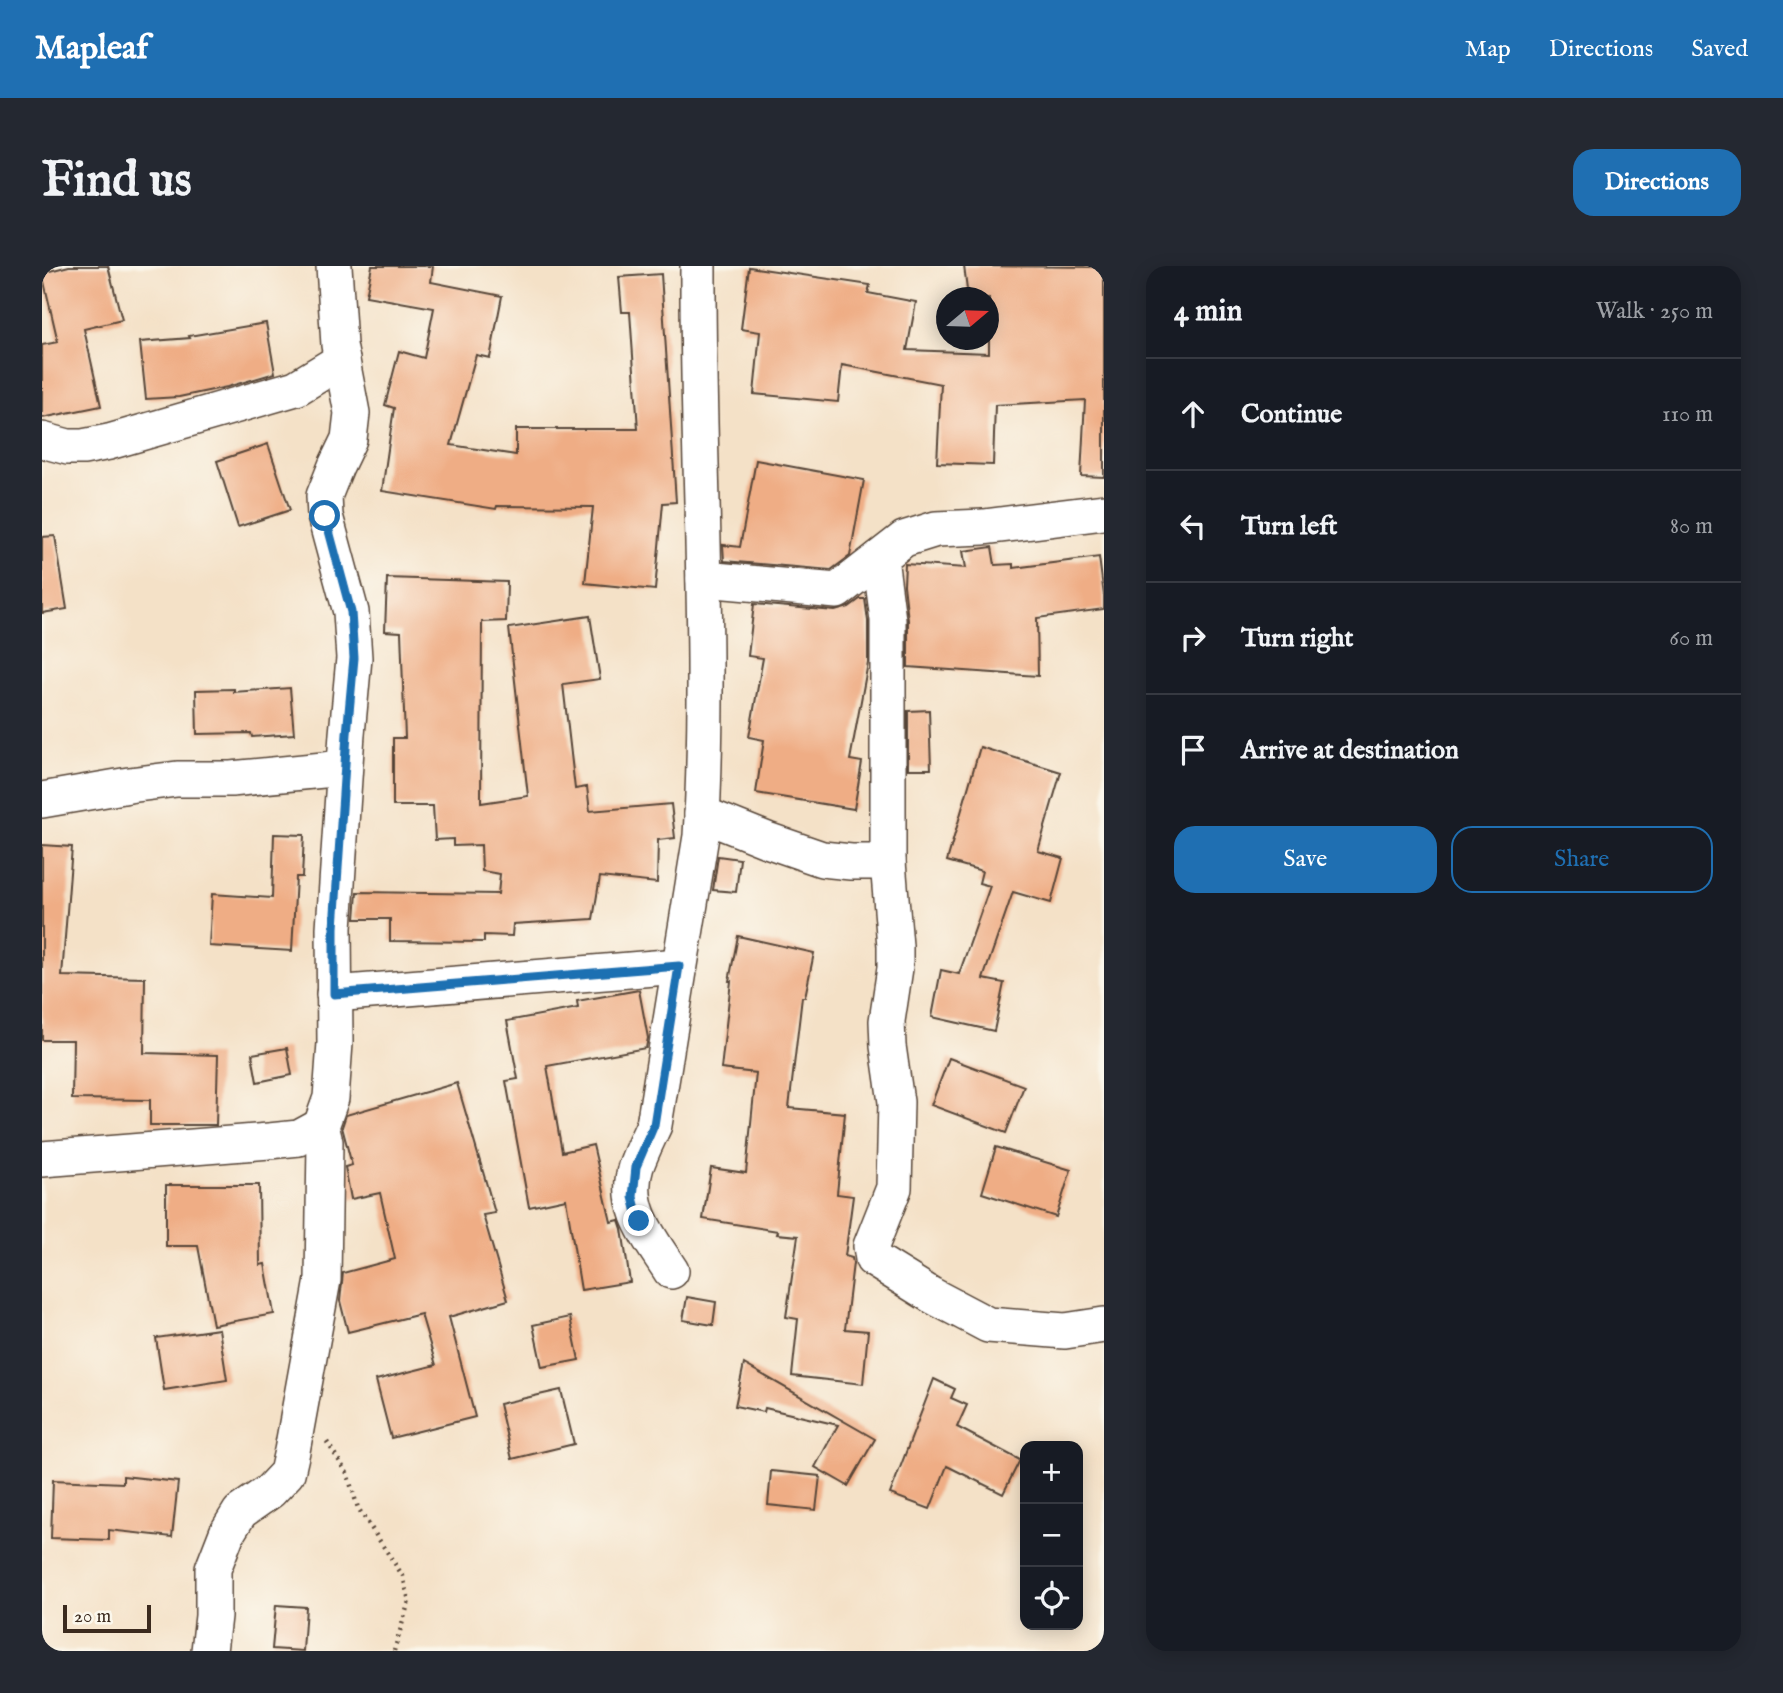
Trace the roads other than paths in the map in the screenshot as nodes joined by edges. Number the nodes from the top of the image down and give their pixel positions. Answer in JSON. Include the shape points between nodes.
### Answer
{"nodes":[{"id":1,"x":334,"y":266,"type":"edge"},
{"id":2,"x":698,"y":266,"type":"edge"},
{"id":3,"x":342,"y":359,"type":"junction"},
{"id":4,"x":42,"y":440,"type":"edge"},
{"id":5,"x":1104,"y":512,"type":"edge"},
{"id":6,"x":880,"y":558,"type":"junction"},
{"id":7,"x":704,"y":579,"type":"junction"},
{"id":8,"x":344,"y":768,"type":"junction"},
{"id":9,"x":42,"y":800,"type":"edge"},
{"id":10,"x":702,"y":814,"type":"junction"},
{"id":11,"x":888,"y":862,"type":"junction"},
{"id":12,"x":679,"y":966,"type":"junction"},
{"id":13,"x":334,"y":994,"type":"junction"},
{"id":14,"x":321,"y":1126,"type":"junction"},
{"id":15,"x":42,"y":1159,"type":"edge"},
{"id":16,"x":671,"y":1271,"type":"dead end"},
{"id":17,"x":1104,"y":1325,"type":"edge"},
{"id":18,"x":209,"y":1651,"type":"edge"}],
"edges":[{"from":1,"to":3,"type":"street"},
{"from":2,"to":7,"type":"street"},
{"from":3,"to":4,"type":"street","via":[[296,388],[109,442],[68,447]]},
{"from":3,"to":8,"type":"street","via":[[352,413],[349,439],[324,496],[325,516],[351,612],[354,658]]},
{"from":5,"to":6,"type":"street","via":[[936,529],[904,539]]},
{"from":6,"to":7,"type":"street","via":[[837,591]]},
{"from":6,"to":11,"type":"street","via":[[888,620]]},
{"from":7,"to":10,"type":"street"},
{"from":8,"to":9,"type":"street","via":[[231,779],[177,779]]},
{"from":8,"to":13,"type":"street"},
{"from":10,"to":11,"type":"street","via":[[822,859]]},
{"from":10,"to":12,"type":"street"},
{"from":11,"to":17,"type":"street","via":[[895,946],[887,1021],[895,1102],[894,1188],[871,1246],[873,1259],[988,1325],[1065,1331]]},
{"from":12,"to":13,"type":"street"},
{"from":12,"to":16,"type":"street","via":[[654,1125],[636,1167],[633,1197],[639,1221]]},
{"from":13,"to":14,"type":"street","via":[[331,1098]]},
{"from":14,"to":15,"type":"street","via":[[299,1138]]},
{"from":14,"to":18,"type":"street","via":[[325,1142],[323,1280],[292,1451],[287,1473],[240,1512],[227,1533],[213,1569]]}]}
